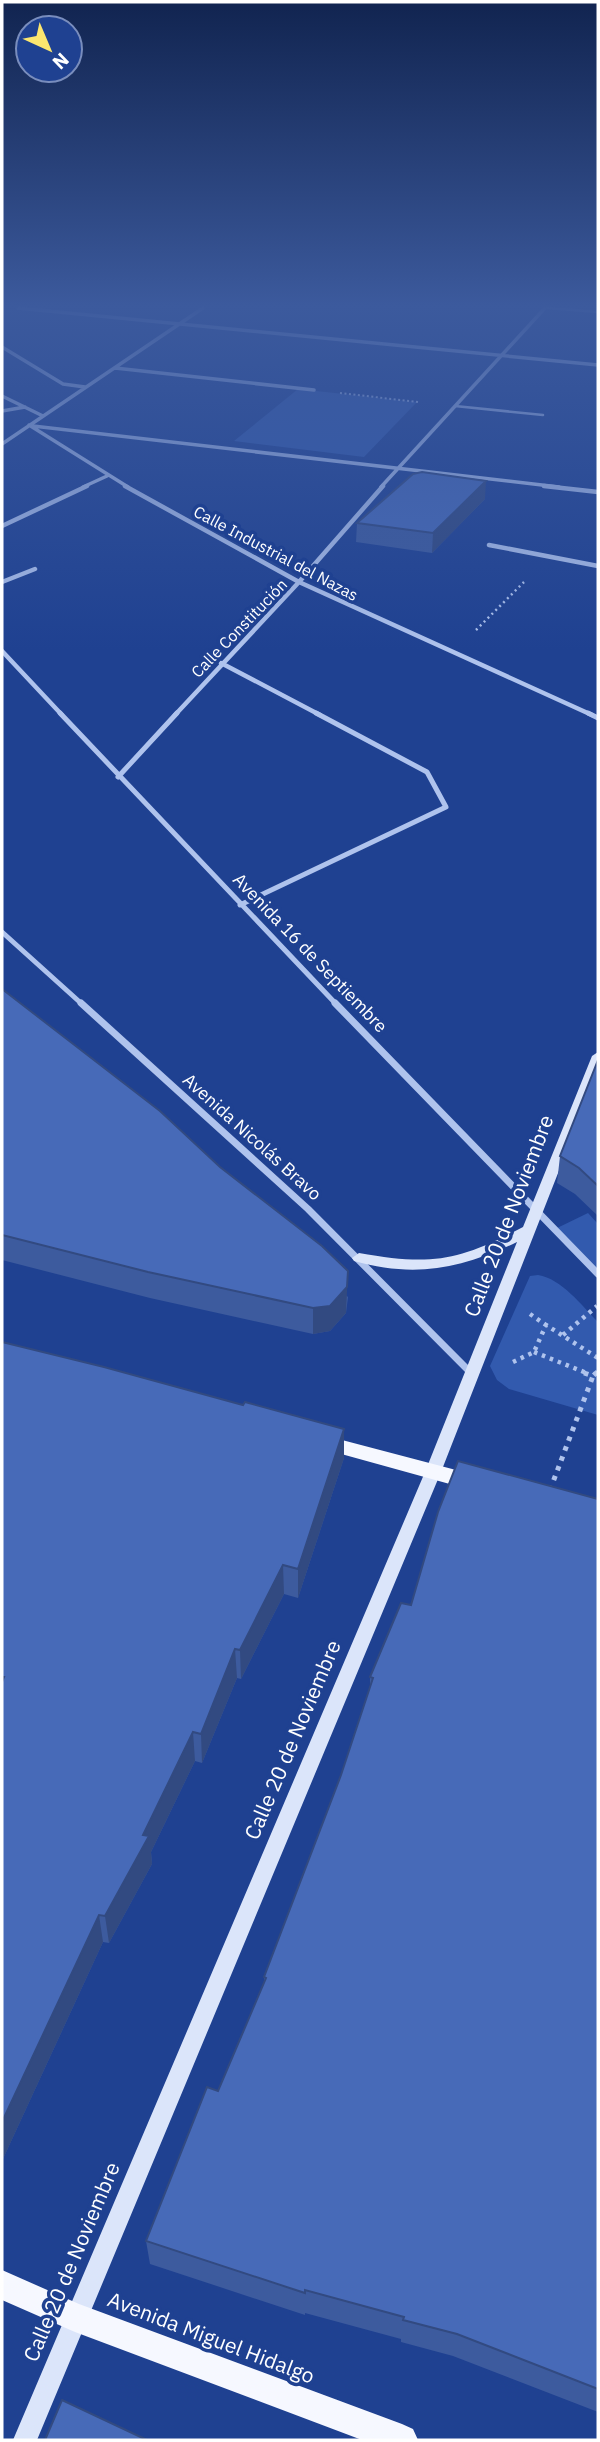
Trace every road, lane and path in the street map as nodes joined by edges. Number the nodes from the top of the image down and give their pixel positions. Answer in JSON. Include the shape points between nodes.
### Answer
{"nodes":[{"id":1,"x":34,"y":422,"type":"edge"},
{"id":2,"x":440,"y":422,"type":"edge"},
{"id":3,"x":29,"y":425,"type":"junction"},
{"id":4,"x":2,"y":444,"type":"edge"},
{"id":5,"x":398,"y":468,"type":"junction"},
{"id":6,"x":107,"y":476,"type":"junction"},
{"id":7,"x":598,"y":492,"type":"edge"},
{"id":8,"x":2,"y":526,"type":"edge"},
{"id":9,"x":489,"y":545,"type":"dead end"},
{"id":10,"x":550,"y":556,"type":"junction"},
{"id":11,"x":598,"y":566,"type":"edge"},
{"id":12,"x":35,"y":569,"type":"dead end"},
{"id":13,"x":2,"y":582,"type":"edge"},
{"id":14,"x":299,"y":582,"type":"junction"},
{"id":15,"x":2,"y":651,"type":"edge"},
{"id":16,"x":454,"y":653,"type":"junction"},
{"id":17,"x":221,"y":663,"type":"junction"},
{"id":18,"x":598,"y":718,"type":"edge"},
{"id":19,"x":118,"y":777,"type":"junction"},
{"id":20,"x":240,"y":905,"type":"junction"},
{"id":21,"x":2,"y":932,"type":"edge"},
{"id":22,"x":598,"y":1056,"type":"edge"},
{"id":23,"x":538,"y":1209,"type":"junction"},
{"id":24,"x":530,"y":1229,"type":"junction"},
{"id":25,"x":359,"y":1258,"type":"junction"},
{"id":26,"x":598,"y":1274,"type":"edge"},
{"id":27,"x":598,"y":1306,"type":"edge"},
{"id":28,"x":563,"y":1335,"type":"junction"},
{"id":29,"x":598,"y":1359,"type":"edge"},
{"id":30,"x":598,"y":1371,"type":"edge"},
{"id":31,"x":472,"y":1375,"type":"junction"},
{"id":32,"x":593,"y":1376,"type":"junction"},
{"id":33,"x":299,"y":1435,"type":"edge"},
{"id":34,"x":433,"y":1472,"type":"junction"},
{"id":35,"x":545,"y":1502,"type":"joint"},
{"id":36,"x":2,"y":2285,"type":"edge"},
{"id":37,"x":75,"y":2316,"type":"junction"},
{"id":38,"x":25,"y":2440,"type":"edge"},
{"id":39,"x":402,"y":2440,"type":"edge"}],
"edges":[{"from":1,"to":3,"type":"street"},
{"from":2,"to":5,"type":"street","name":"Calle Constitución"},
{"from":3,"to":4,"type":"street"},
{"from":3,"to":5,"type":"street"},
{"from":3,"to":6,"type":"street","name":"Calle Industrial del Nazas"},
{"from":5,"to":7,"type":"street"},
{"from":5,"to":14,"type":"street","name":"Calle Constitución"},
{"from":6,"to":8,"type":"street"},
{"from":6,"to":14,"type":"street","name":"Calle Industrial del Nazas"},
{"from":9,"to":10,"type":"street"},
{"from":10,"to":11,"type":"street"},
{"from":10,"to":16,"type":"path"},
{"from":12,"to":13,"type":"street"},
{"from":14,"to":16,"type":"street","name":"Calle Industrial del Nazas"},
{"from":14,"to":17,"type":"street","name":"Calle Constitución"},
{"from":15,"to":19,"type":"street","name":"Avenida 16 de Septiembre"},
{"from":16,"to":18,"type":"street","name":"Calle Industrial del Nazas"},
{"from":17,"to":19,"type":"street","name":"Calle Constitución"},
{"from":17,"to":20,"type":"street","via":[[427,772],[446,807]]},
{"from":19,"to":20,"type":"street","name":"Avenida 16 de Septiembre"},
{"from":20,"to":23,"type":"street","name":"Avenida 16 de Septiembre"},
{"from":21,"to":25,"type":"street","name":"Avenida Nicolás Bravo"},
{"from":22,"to":23,"type":"main road","name":"Calle 20 de Noviembre"},
{"from":23,"to":24,"type":"main road","name":"Calle 20 de Noviembre"},
{"from":23,"to":26,"type":"street","name":"Avenida 16 de Septiembre"},
{"from":24,"to":25,"type":"main road","via":[[454,1263],[413,1266]]},
{"from":24,"to":31,"type":"main road","name":"Calle 20 de Noviembre"},
{"from":25,"to":31,"type":"street","name":"Avenida Nicolás Bravo"},
{"from":27,"to":28,"type":"path"},
{"from":28,"to":29,"type":"path"},
{"from":28,"to":32,"type":"path","via":[[546,1325],[534,1352]]},
{"from":30,"to":32,"type":"path"},
{"from":31,"to":34,"type":"main road","name":"Calle 20 de Noviembre"},
{"from":32,"to":35,"type":"path"},
{"from":33,"to":34,"type":"main road"},
{"from":34,"to":35,"type":"main road"},
{"from":34,"to":37,"type":"main road","name":"Calle 20 de Noviembre"},
{"from":36,"to":37,"type":"main road","name":"Avenida Miguel Hidalgo"},
{"from":37,"to":38,"type":"main road","name":"Calle 20 de Noviembre"},
{"from":37,"to":39,"type":"main road","name":"Avenida Miguel Hidalgo"}]}
